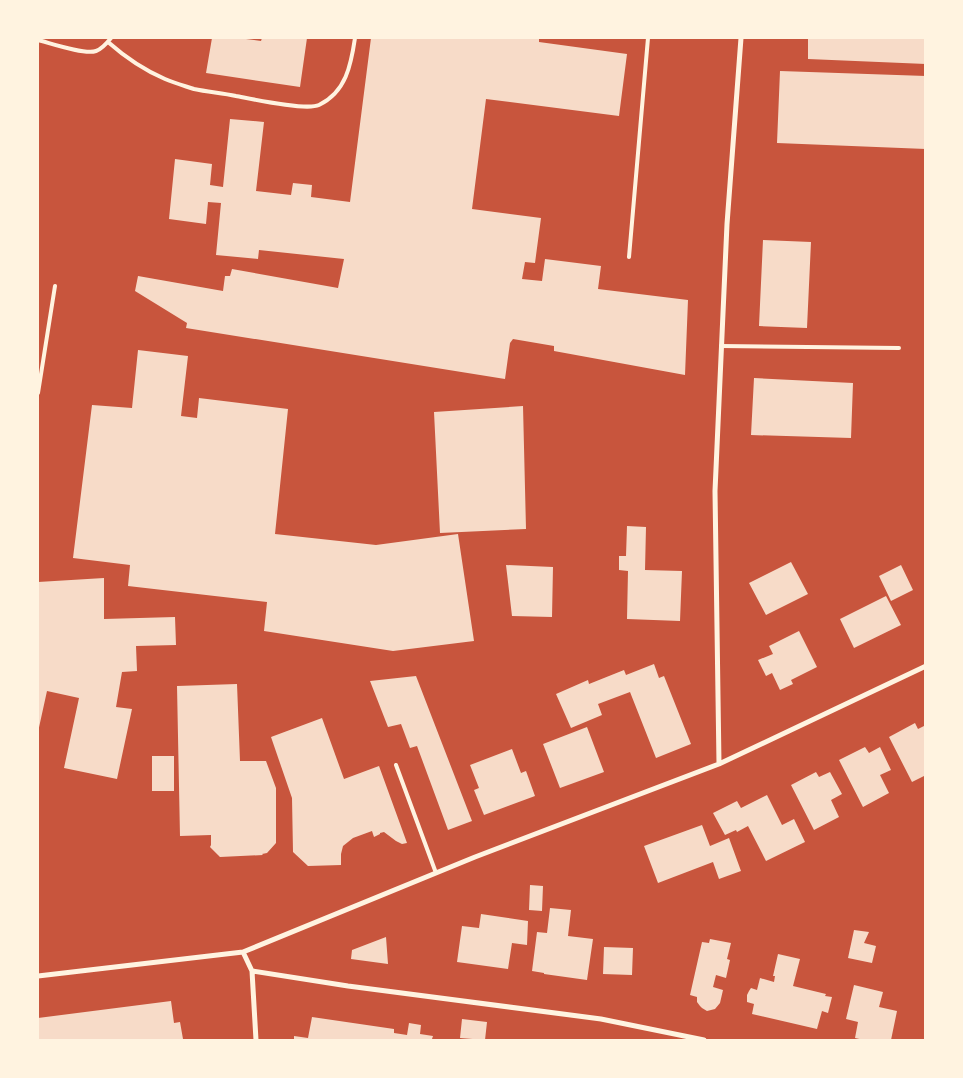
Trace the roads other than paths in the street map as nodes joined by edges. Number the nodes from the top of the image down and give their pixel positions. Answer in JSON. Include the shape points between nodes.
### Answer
{"nodes":[{"id":1,"x":111,"y":38,"type":"edge"},
{"id":2,"x":355,"y":38,"type":"edge"},
{"id":3,"x":648,"y":38,"type":"edge"},
{"id":4,"x":741,"y":38,"type":"edge"},
{"id":5,"x":38,"y":40,"type":"edge"},
{"id":6,"x":108,"y":42,"type":"junction"},
{"id":7,"x":629,"y":257,"type":"dead end"},
{"id":8,"x":55,"y":286,"type":"dead end"},
{"id":9,"x":721,"y":346,"type":"junction"},
{"id":10,"x":899,"y":348,"type":"dead end"},
{"id":11,"x":38,"y":393,"type":"edge"},
{"id":12,"x":926,"y":666,"type":"edge"},
{"id":13,"x":719,"y":764,"type":"junction"},
{"id":14,"x":396,"y":765,"type":"dead end"},
{"id":15,"x":436,"y":873,"type":"junction"},
{"id":16,"x":243,"y":952,"type":"junction"},
{"id":17,"x":252,"y":971,"type":"junction"},
{"id":18,"x":38,"y":976,"type":"edge"},
{"id":19,"x":256,"y":1040,"type":"edge"},
{"id":20,"x":704,"y":1040,"type":"edge"}],
"edges":[{"from":1,"to":6,"type":"lane"},
{"from":2,"to":6,"type":"lane","via":[[352,59],[343,83],[332,97],[316,106],[297,106],[194,89],[140,67]]},
{"from":3,"to":7,"type":"lane"},
{"from":4,"to":9,"type":"street"},
{"from":5,"to":6,"type":"lane","via":[[95,52]]},
{"from":8,"to":11,"type":"lane"},
{"from":9,"to":10,"type":"lane"},
{"from":9,"to":13,"type":"street","via":[[715,491]]},
{"from":12,"to":13,"type":"street"},
{"from":13,"to":15,"type":"street"},
{"from":14,"to":15,"type":"lane"},
{"from":15,"to":16,"type":"street"},
{"from":16,"to":17,"type":"street"},
{"from":16,"to":18,"type":"street"},
{"from":17,"to":19,"type":"street"},
{"from":17,"to":20,"type":"street","via":[[602,1019]]}]}
